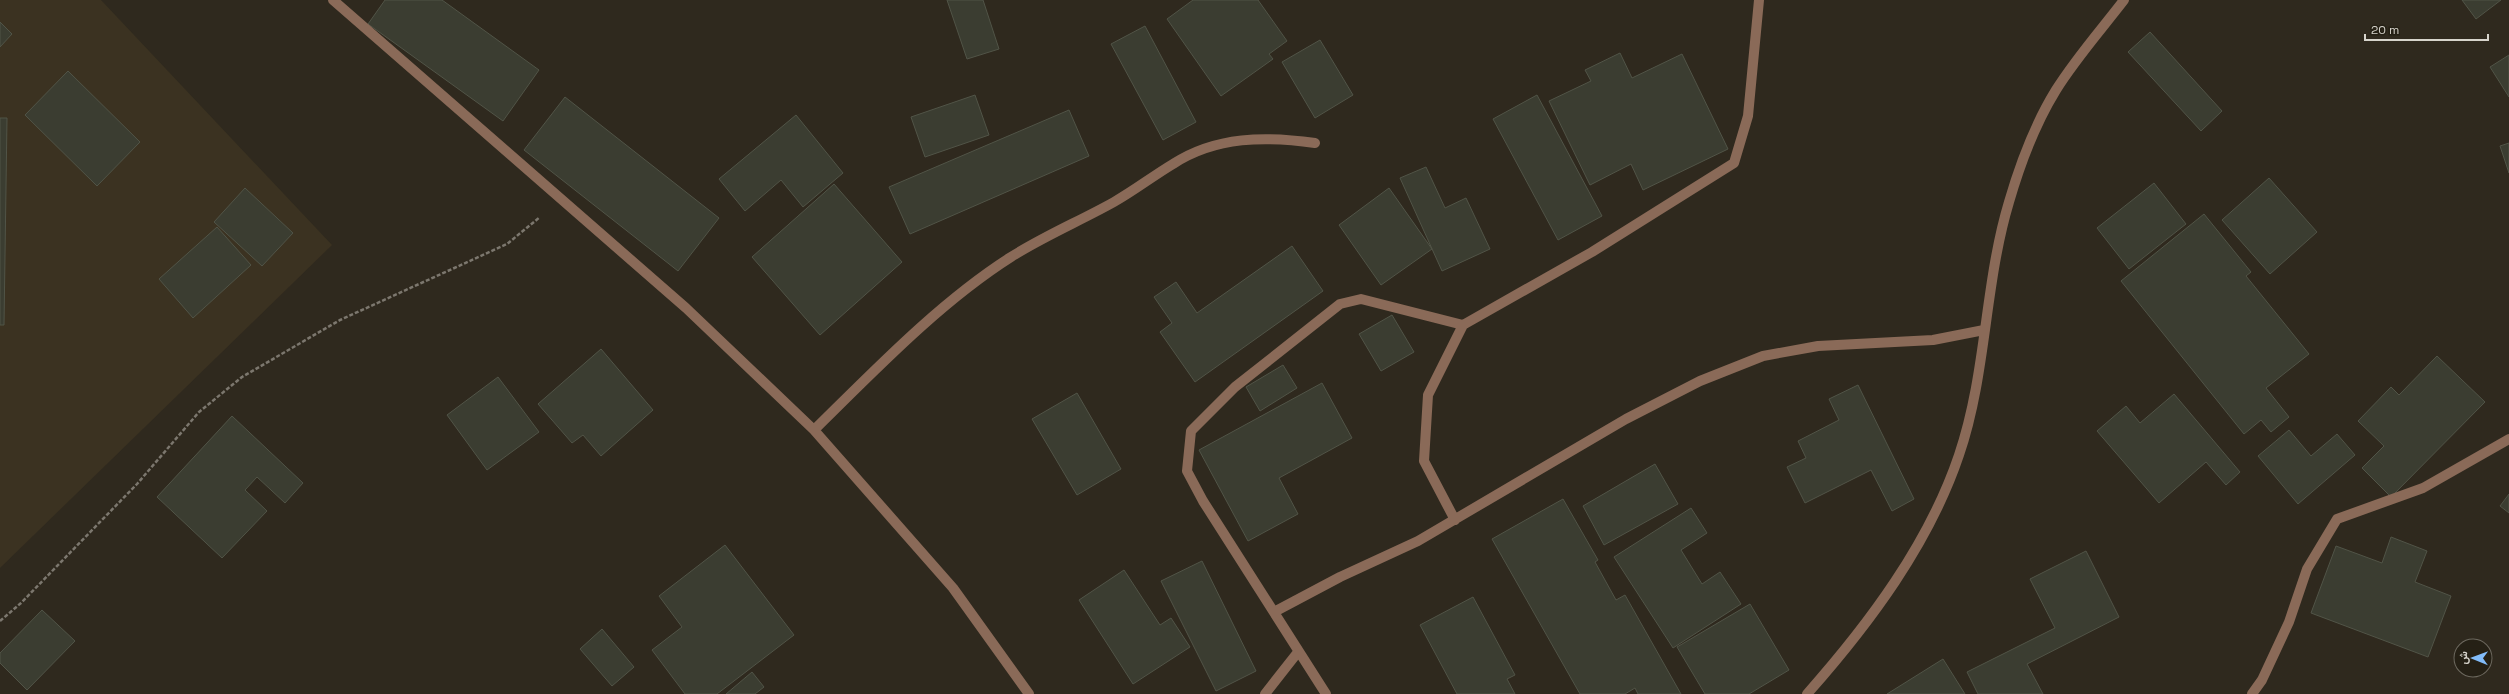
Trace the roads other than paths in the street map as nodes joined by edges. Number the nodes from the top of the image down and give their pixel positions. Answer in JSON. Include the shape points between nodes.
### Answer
{"nodes":[{"id":1,"x":333,"y":0,"type":"edge"},
{"id":2,"x":1759,"y":0,"type":"edge"},
{"id":3,"x":2124,"y":0,"type":"edge"},
{"id":4,"x":1315,"y":143,"type":"dead end"},
{"id":5,"x":1463,"y":325,"type":"junction"},
{"id":6,"x":1984,"y":330,"type":"junction"},
{"id":7,"x":814,"y":430,"type":"junction"},
{"id":8,"x":2509,"y":439,"type":"edge"},
{"id":9,"x":1455,"y":520,"type":"junction"},
{"id":10,"x":1274,"y":612,"type":"junction"},
{"id":11,"x":1298,"y":652,"type":"junction"},
{"id":12,"x":1029,"y":694,"type":"edge"},
{"id":13,"x":1265,"y":694,"type":"edge"},
{"id":14,"x":1326,"y":694,"type":"edge"},
{"id":15,"x":1807,"y":694,"type":"edge"},
{"id":16,"x":2252,"y":694,"type":"edge"}],
"edges":[{"from":1,"to":7,"type":"street","via":[[686,308]]},
{"from":2,"to":5,"type":"street","via":[[1748,116],[1734,163],[1592,252]]},
{"from":3,"to":6,"type":"street","via":[[2055,92],[2030,143],[2009,203]]},
{"from":4,"to":7,"type":"street","via":[[1260,138],[1234,140],[1213,145],[1174,163],[1115,202],[1010,257],[969,288],[895,352]]},
{"from":5,"to":9,"type":"street","via":[[1428,394],[1424,461]]},
{"from":5,"to":10,"type":"street","via":[[1361,299],[1340,304],[1235,387],[1191,431],[1187,471],[1203,501]]},
{"from":6,"to":9,"type":"street","via":[[1933,340],[1818,346],[1763,356],[1700,381],[1626,419]]},
{"from":6,"to":15,"type":"street","via":[[1983,356],[1975,396],[1959,455],[1934,515],[1890,588]]},
{"from":7,"to":12,"type":"street","via":[[953,588]]},
{"from":8,"to":16,"type":"street","via":[[2423,488],[2337,520],[2307,569],[2290,622],[2262,680]]},
{"from":9,"to":10,"type":"street","via":[[1418,542],[1340,577]]},
{"from":10,"to":11,"type":"street"},
{"from":11,"to":13,"type":"street"},
{"from":11,"to":14,"type":"street"}]}
